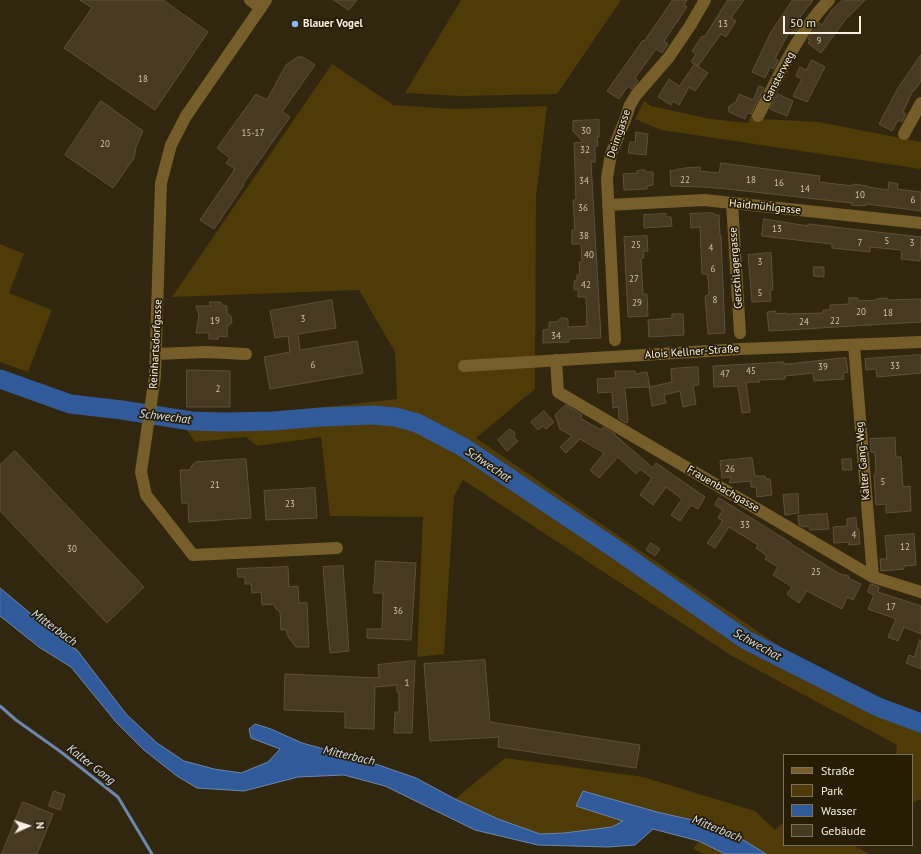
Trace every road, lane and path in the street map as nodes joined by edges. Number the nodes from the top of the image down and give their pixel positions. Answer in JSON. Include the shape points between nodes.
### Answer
{"nodes":[{"id":1,"x":250,"y":0,"type":"edge"},
{"id":2,"x":705,"y":0,"type":"edge"},
{"id":3,"x":829,"y":0,"type":"edge"},
{"id":4,"x":264,"y":4,"type":"edge"},
{"id":5,"x":921,"y":103,"type":"edge"},
{"id":6,"x":758,"y":116,"type":"dead end"},
{"id":7,"x":904,"y":134,"type":"dead end"},
{"id":8,"x":732,"y":203,"type":"junction"},
{"id":9,"x":608,"y":206,"type":"junction"},
{"id":10,"x":921,"y":223,"type":"edge"},
{"id":11,"x":740,"y":334,"type":"dead end"},
{"id":12,"x":615,"y":340,"type":"dead end"},
{"id":13,"x":921,"y":342,"type":"edge"},
{"id":14,"x":854,"y":345,"type":"junction"},
{"id":15,"x":156,"y":354,"type":"junction"},
{"id":16,"x":246,"y":354,"type":"dead end"},
{"id":17,"x":556,"y":360,"type":"junction"},
{"id":18,"x":464,"y":366,"type":"dead end"},
{"id":19,"x":337,"y":548,"type":"dead end"},
{"id":20,"x":872,"y":577,"type":"junction"},
{"id":21,"x":921,"y":592,"type":"edge"}],
"edges":[{"from":1,"to":4,"type":"street"},
{"from":2,"to":9,"type":"street","name":"Deimgasse","via":[[669,57],[630,104],[611,154],[607,178]]},
{"from":3,"to":6,"type":"street","name":"Gansterweg","via":[[799,38]]},
{"from":4,"to":15,"type":"street","name":"Reinhartsdorfgasse","via":[[186,116],[171,145],[161,183]]},
{"from":5,"to":7,"type":"street"},
{"from":8,"to":9,"type":"street","name":"Haidmühlgasse","via":[[704,200]]},
{"from":8,"to":10,"type":"street","name":"Haidmühlgasse"},
{"from":8,"to":11,"type":"street","name":"Gerschlagergasse"},
{"from":9,"to":12,"type":"street","name":"Deimgasse"},
{"from":13,"to":14,"type":"street","name":"Alois Kellner-Straße"},
{"from":14,"to":17,"type":"street","name":"Alois Kellner-Straße"},
{"from":14,"to":20,"type":"street","name":"Kalter Gang-Weg"},
{"from":15,"to":16,"type":"street"},
{"from":15,"to":19,"type":"street","name":"Reinhartsdorfgasse","via":[[141,472],[146,495],[193,556]]},
{"from":17,"to":18,"type":"street","name":"Alois Kellner-Straße"},
{"from":17,"to":20,"type":"street","name":"Frauenbachgasse","via":[[558,392]]},
{"from":20,"to":21,"type":"street","name":"Frauenbachgasse"}]}
